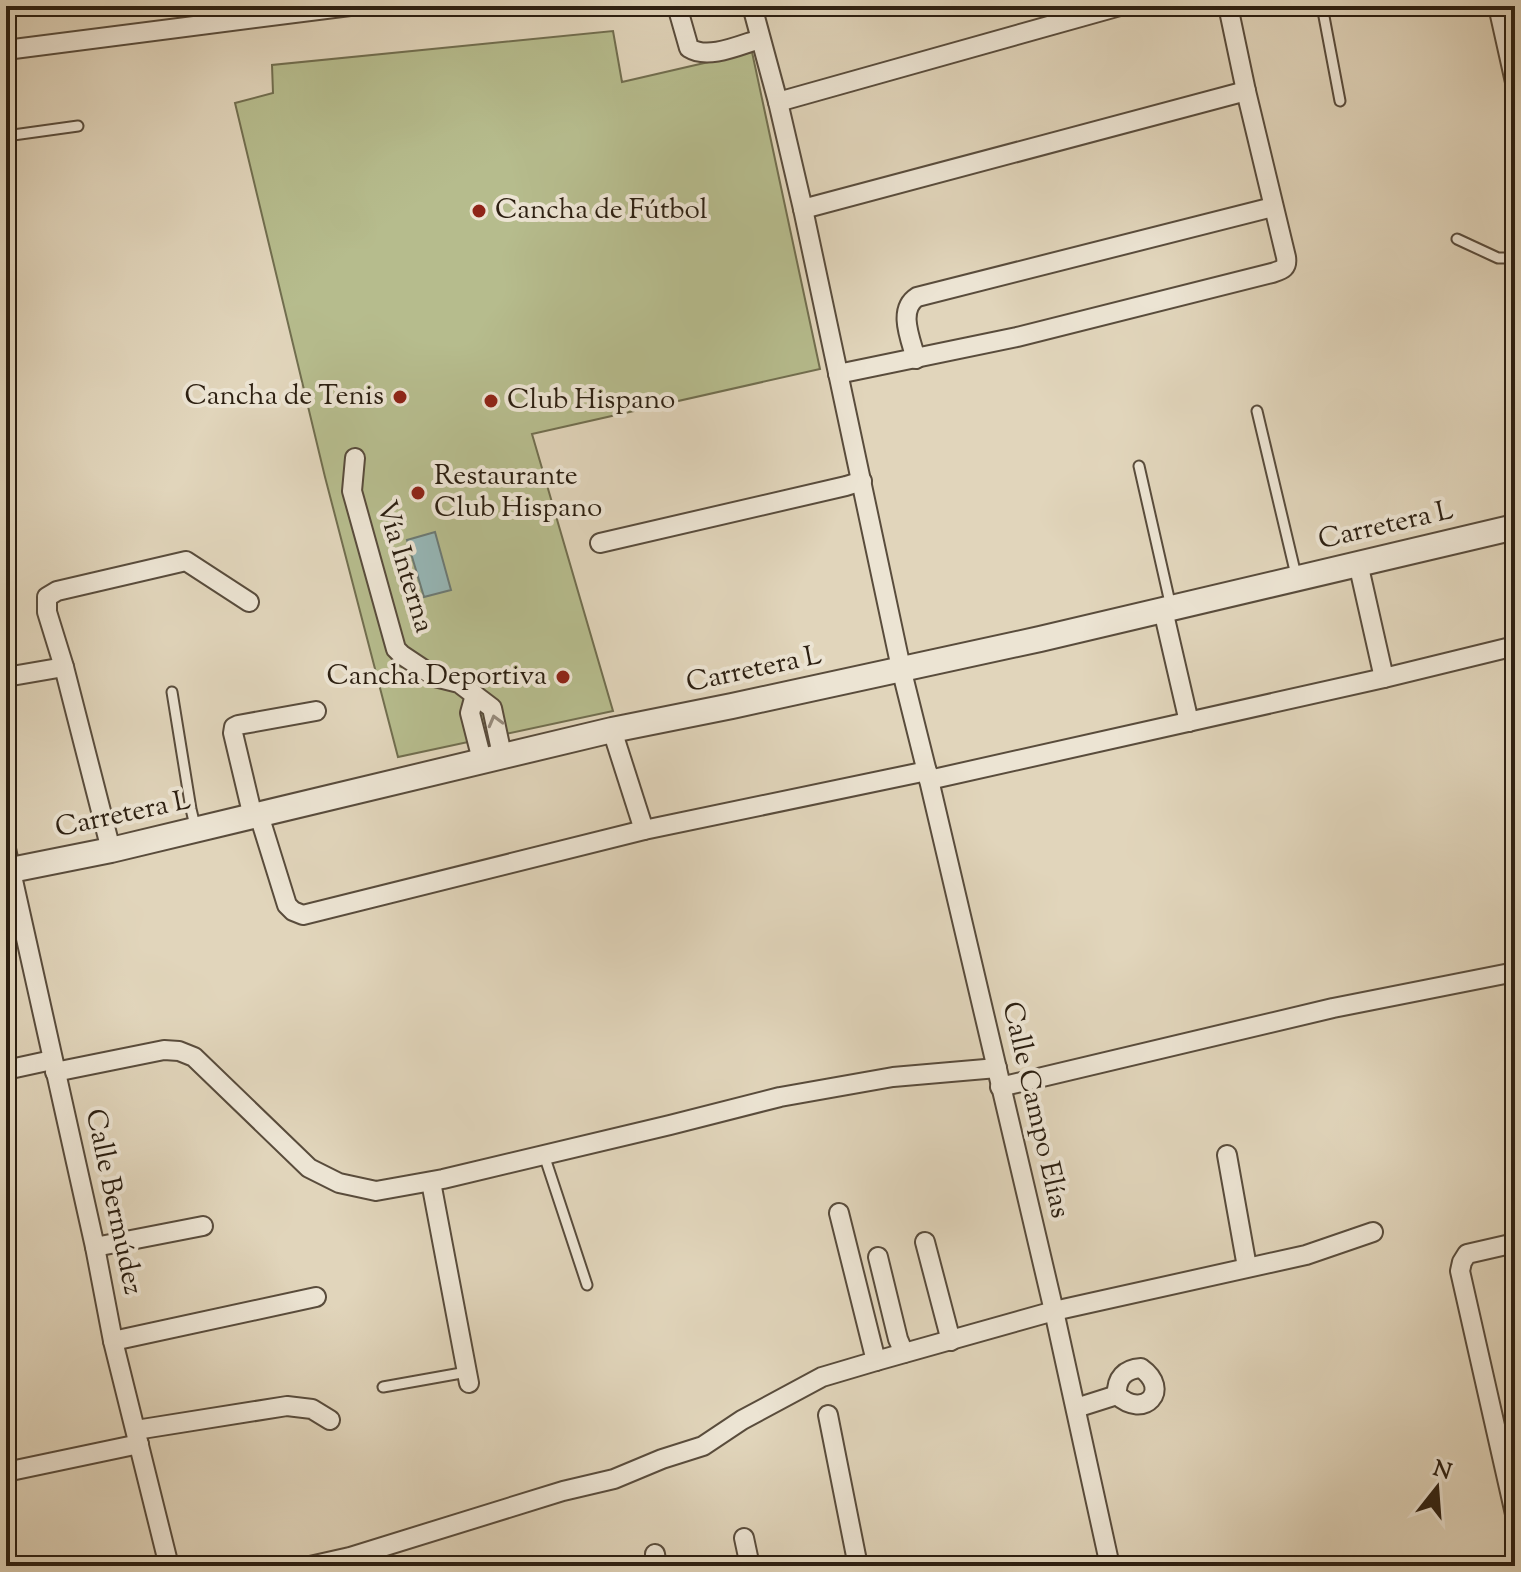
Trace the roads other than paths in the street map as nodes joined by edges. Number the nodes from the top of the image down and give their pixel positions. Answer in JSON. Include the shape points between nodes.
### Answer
{"nodes":[{"id":1,"x":341,"y":6,"type":"edge"},
{"id":2,"x":677,"y":6,"type":"edge"},
{"id":3,"x":752,"y":6,"type":"edge"},
{"id":4,"x":1120,"y":6,"type":"edge"},
{"id":5,"x":1228,"y":6,"type":"edge"},
{"id":6,"x":1322,"y":6,"type":"edge"},
{"id":7,"x":1498,"y":6,"type":"edge"},
{"id":8,"x":760,"y":39,"type":"junction"},
{"id":9,"x":6,"y":50,"type":"edge"},
{"id":10,"x":1515,"y":82,"type":"edge"},
{"id":11,"x":1246,"y":91,"type":"junction"},
{"id":12,"x":1340,"y":101,"type":"dead end"},
{"id":13,"x":778,"y":102,"type":"junction"},
{"id":14,"x":78,"y":126,"type":"dead end"},
{"id":15,"x":6,"y":136,"type":"edge"},
{"id":16,"x":1273,"y":207,"type":"junction"},
{"id":17,"x":803,"y":209,"type":"junction"},
{"id":18,"x":1457,"y":239,"type":"dead end"},
{"id":19,"x":1515,"y":258,"type":"edge"},
{"id":20,"x":916,"y":359,"type":"junction"},
{"id":21,"x":838,"y":374,"type":"junction"},
{"id":22,"x":1257,"y":411,"type":"dead end"},
{"id":23,"x":355,"y":458,"type":"dead end"},
{"id":24,"x":1139,"y":466,"type":"dead end"},
{"id":25,"x":862,"y":481,"type":"junction"},
{"id":26,"x":1515,"y":527,"type":"edge"},
{"id":27,"x":600,"y":543,"type":"dead end"},
{"id":28,"x":1358,"y":563,"type":"junction"},
{"id":29,"x":1297,"y":578,"type":"junction"},
{"id":30,"x":249,"y":602,"type":"dead end"},
{"id":31,"x":1167,"y":609,"type":"junction"},
{"id":32,"x":1515,"y":646,"type":"edge"},
{"id":33,"x":64,"y":667,"type":"junction"},
{"id":34,"x":901,"y":668,"type":"junction"},
{"id":35,"x":6,"y":677,"type":"edge"},
{"id":36,"x":1384,"y":678,"type":"junction"},
{"id":37,"x":172,"y":692,"type":"dead end"},
{"id":38,"x":316,"y":711,"type":"dead end"},
{"id":39,"x":1189,"y":722,"type":"junction"},
{"id":40,"x":612,"y":730,"type":"junction"},
{"id":41,"x":492,"y":758,"type":"junction"},
{"id":42,"x":928,"y":776,"type":"junction"},
{"id":43,"x":256,"y":816,"type":"junction"},
{"id":44,"x":196,"y":830,"type":"junction"},
{"id":45,"x":644,"y":830,"type":"junction"},
{"id":46,"x":111,"y":850,"type":"junction"},
{"id":47,"x":8,"y":863,"type":"edge"},
{"id":48,"x":1515,"y":972,"type":"edge"},
{"id":49,"x":54,"y":1066,"type":"junction"},
{"id":50,"x":6,"y":1070,"type":"edge"},
{"id":51,"x":998,"y":1078,"type":"junction"},
{"id":52,"x":544,"y":1155,"type":"junction"},
{"id":53,"x":1227,"y":1155,"type":"dead end"},
{"id":54,"x":431,"y":1182,"type":"junction"},
{"id":55,"x":839,"y":1213,"type":"dead end"},
{"id":56,"x":203,"y":1226,"type":"dead end"},
{"id":57,"x":1373,"y":1232,"type":"dead end"},
{"id":58,"x":925,"y":1242,"type":"dead end"},
{"id":59,"x":1515,"y":1243,"type":"edge"},
{"id":60,"x":95,"y":1247,"type":"junction"},
{"id":61,"x":878,"y":1257,"type":"dead end"},
{"id":62,"x":1247,"y":1267,"type":"junction"},
{"id":63,"x":587,"y":1285,"type":"dead end"},
{"id":64,"x":316,"y":1297,"type":"dead end"},
{"id":65,"x":1054,"y":1311,"type":"junction"},
{"id":66,"x":113,"y":1341,"type":"junction"},
{"id":67,"x":951,"y":1341,"type":"junction"},
{"id":68,"x":904,"y":1353,"type":"junction"},
{"id":69,"x":876,"y":1361,"type":"junction"},
{"id":70,"x":468,"y":1378,"type":"joint"},
{"id":71,"x":383,"y":1387,"type":"dead end"},
{"id":72,"x":1117,"y":1395,"type":"dead end"},
{"id":73,"x":1076,"y":1408,"type":"junction"},
{"id":74,"x":828,"y":1415,"type":"dead end"},
{"id":75,"x":330,"y":1420,"type":"dead end"},
{"id":76,"x":138,"y":1437,"type":"junction"},
{"id":77,"x":6,"y":1472,"type":"edge"},
{"id":78,"x":1515,"y":1514,"type":"edge"},
{"id":79,"x":744,"y":1538,"type":"dead end"},
{"id":80,"x":169,"y":1566,"type":"edge"},
{"id":81,"x":310,"y":1566,"type":"edge"},
{"id":82,"x":750,"y":1566,"type":"edge"},
{"id":83,"x":858,"y":1566,"type":"edge"},
{"id":84,"x":1110,"y":1566,"type":"edge"}],
"edges":[{"from":1,"to":9,"type":"street"},
{"from":2,"to":8,"type":"street","via":[[689,48],[697,53]]},
{"from":3,"to":8,"type":"street","name":"Calle Campo Elías"},
{"from":4,"to":13,"type":"street"},
{"from":5,"to":11,"type":"street"},
{"from":6,"to":12,"type":"lane"},
{"from":7,"to":10,"type":"street"},
{"from":8,"to":13,"type":"street","name":"Calle Campo Elías"},
{"from":11,"to":16,"type":"street"},
{"from":11,"to":17,"type":"street"},
{"from":13,"to":17,"type":"street","name":"Calle Campo Elías"},
{"from":14,"to":15,"type":"lane"},
{"from":16,"to":20,"type":"street","via":[[917,297],[907,312]]},
{"from":16,"to":20,"type":"street","via":[[1286,257],[1283,269]]},
{"from":17,"to":21,"type":"street","name":"Calle Campo Elías"},
{"from":18,"to":19,"type":"lane","via":[[1498,258]]},
{"from":20,"to":21,"type":"street"},
{"from":21,"to":25,"type":"street","name":"Calle Campo Elías"},
{"from":22,"to":29,"type":"lane"},
{"from":23,"to":41,"type":"street","name":"Vía Interna","via":[[352,491],[396,649],[435,677],[459,683],[492,708]]},
{"from":24,"to":31,"type":"lane"},
{"from":25,"to":27,"type":"street"},
{"from":25,"to":34,"type":"street","name":"Calle Campo Elías"},
{"from":26,"to":28,"type":"street","name":"Carretera L"},
{"from":28,"to":29,"type":"street","name":"Carretera L"},
{"from":28,"to":36,"type":"street"},
{"from":29,"to":31,"type":"street","name":"Carretera L"},
{"from":30,"to":33,"type":"street","via":[[186,561],[57,591],[47,597],[47,612]]},
{"from":31,"to":34,"type":"street","name":"Carretera L"},
{"from":31,"to":39,"type":"street"},
{"from":32,"to":36,"type":"street"},
{"from":33,"to":35,"type":"street"},
{"from":33,"to":46,"type":"street"},
{"from":34,"to":40,"type":"street","name":"Carretera L"},
{"from":34,"to":42,"type":"street","name":"Calle Campo Elías"},
{"from":36,"to":39,"type":"street"},
{"from":37,"to":44,"type":"lane"},
{"from":38,"to":43,"type":"street","via":[[234,727]]},
{"from":39,"to":42,"type":"street"},
{"from":40,"to":41,"type":"street","name":"Carretera L"},
{"from":40,"to":45,"type":"street"},
{"from":41,"to":43,"type":"street","name":"Carretera L"},
{"from":42,"to":45,"type":"street"},
{"from":42,"to":51,"type":"street","name":"Calle Campo Elías"},
{"from":43,"to":44,"type":"street","name":"Carretera L"},
{"from":43,"to":45,"type":"street","via":[[287,905],[303,915]]},
{"from":44,"to":46,"type":"street","name":"Carretera L"},
{"from":46,"to":47,"type":"street","name":"Carretera L"},
{"from":47,"to":49,"type":"street","name":"Calle Bermúdez"},
{"from":48,"to":51,"type":"street"},
{"from":49,"to":50,"type":"street"},
{"from":49,"to":54,"type":"street","via":[[179,1051],[194,1057],[309,1168],[324,1176],[376,1191]]},
{"from":49,"to":60,"type":"street","name":"Calle Bermúdez"},
{"from":51,"to":52,"type":"street","via":[[893,1077],[780,1097]]},
{"from":51,"to":65,"type":"street","name":"Calle Campo Elías"},
{"from":52,"to":54,"type":"street"},
{"from":52,"to":63,"type":"lane"},
{"from":53,"to":62,"type":"street"},
{"from":54,"to":70,"type":"street"},
{"from":55,"to":69,"type":"street"},
{"from":56,"to":60,"type":"street"},
{"from":57,"to":62,"type":"street","via":[[1306,1255]]},
{"from":58,"to":67,"type":"street"},
{"from":59,"to":78,"type":"street","via":[[1467,1254],[1460,1271]]},
{"from":60,"to":66,"type":"street","name":"Calle Bermúdez"},
{"from":61,"to":68,"type":"street"},
{"from":62,"to":65,"type":"street"},
{"from":64,"to":66,"type":"street"},
{"from":65,"to":67,"type":"street"},
{"from":65,"to":73,"type":"street","name":"Calle Campo Elías"},
{"from":66,"to":76,"type":"street","name":"Calle Bermúdez"},
{"from":67,"to":68,"type":"street"},
{"from":68,"to":69,"type":"street"},
{"from":69,"to":81,"type":"street","via":[[822,1377],[703,1446],[614,1479]]},
{"from":70,"to":71,"type":"lane"},
{"from":72,"to":73,"type":"street"},
{"from":73,"to":84,"type":"street","name":"Calle Campo Elías"},
{"from":74,"to":83,"type":"street"},
{"from":75,"to":76,"type":"street","via":[[312,1409],[287,1406]]},
{"from":76,"to":77,"type":"street"},
{"from":76,"to":80,"type":"street","name":"Calle Bermúdez"},
{"from":79,"to":82,"type":"street"}]}
